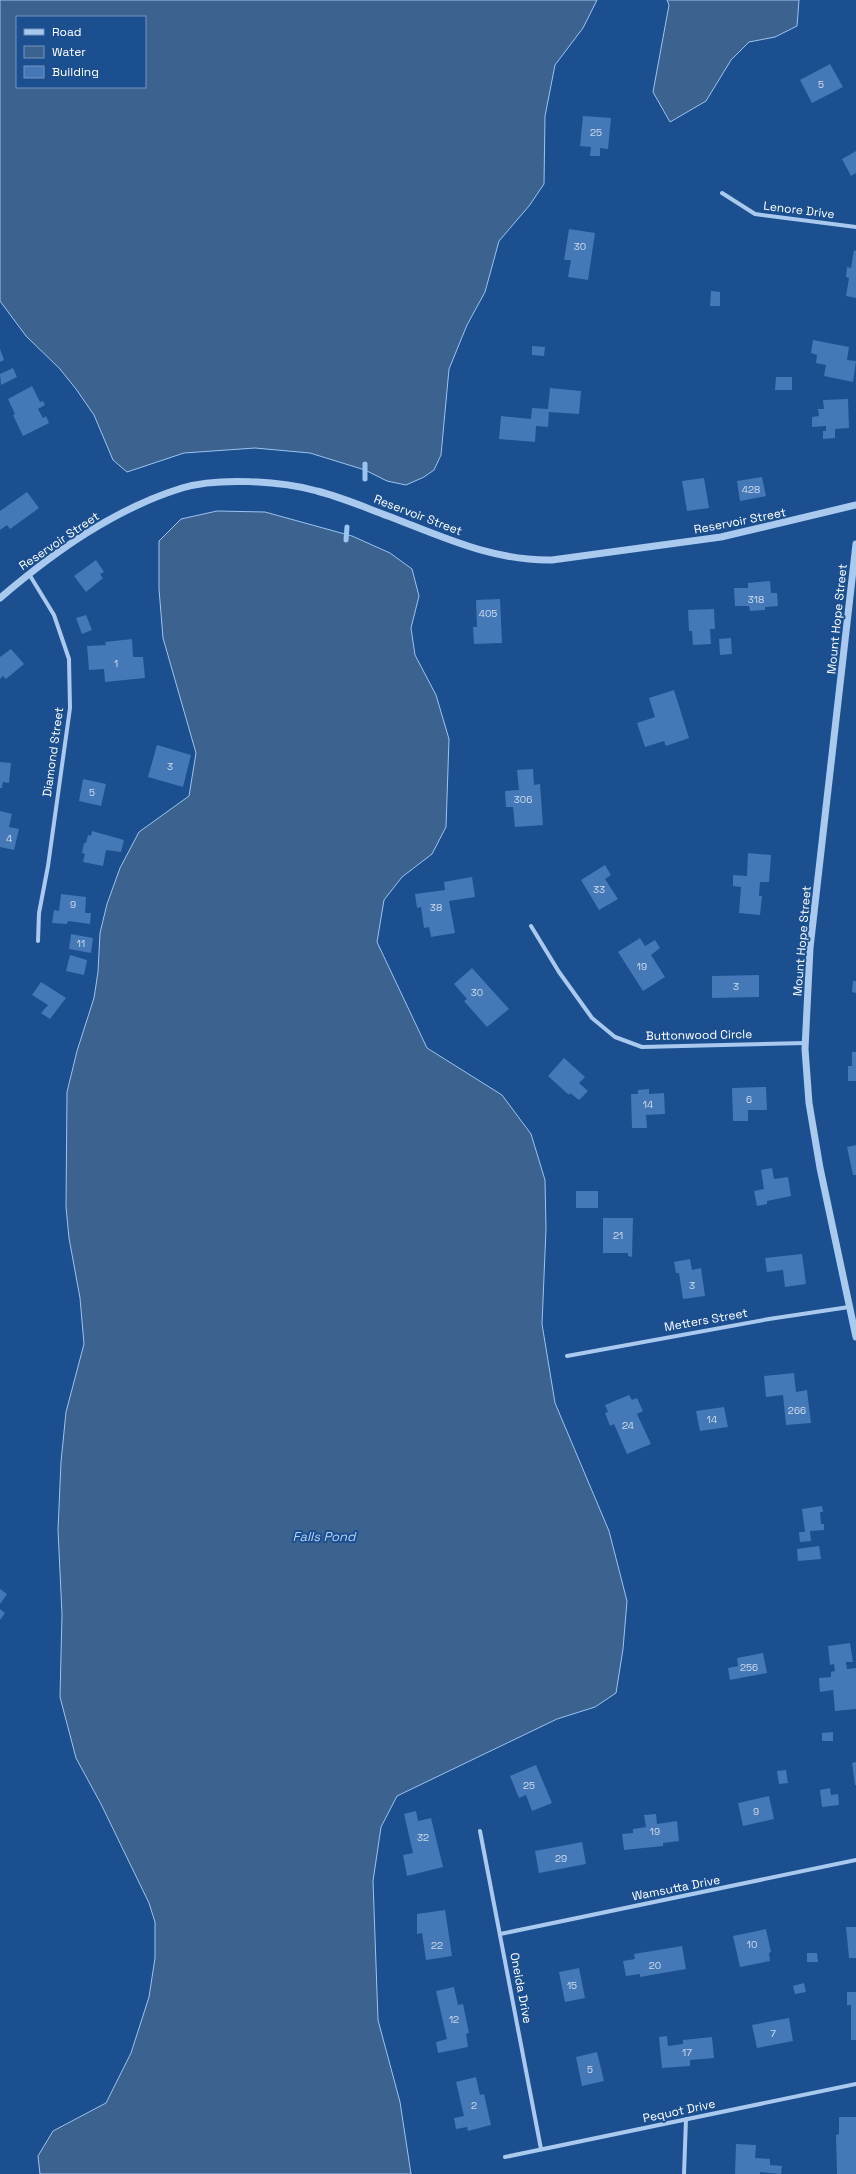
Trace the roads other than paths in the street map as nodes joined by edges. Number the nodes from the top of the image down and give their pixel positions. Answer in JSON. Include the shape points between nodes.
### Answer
{"nodes":[{"id":1,"x":722,"y":193,"type":"dead end"},
{"id":2,"x":856,"y":226,"type":"edge"},
{"id":3,"x":856,"y":506,"type":"edge"},
{"id":4,"x":856,"y":544,"type":"edge"},
{"id":5,"x":28,"y":574,"type":"junction"},
{"id":6,"x":0,"y":598,"type":"edge"},
{"id":7,"x":531,"y":926,"type":"dead end"},
{"id":8,"x":38,"y":941,"type":"dead end"},
{"id":9,"x":805,"y":1043,"type":"junction"},
{"id":10,"x":849,"y":1307,"type":"junction"},
{"id":11,"x":856,"y":1337,"type":"edge"},
{"id":12,"x":567,"y":1356,"type":"dead end"},
{"id":13,"x":480,"y":1831,"type":"dead end"},
{"id":14,"x":856,"y":1860,"type":"edge"},
{"id":15,"x":500,"y":1934,"type":"junction"},
{"id":16,"x":856,"y":2084,"type":"edge"},
{"id":17,"x":686,"y":2119,"type":"junction"},
{"id":18,"x":541,"y":2149,"type":"junction"},
{"id":19,"x":506,"y":2157,"type":"dead end"},
{"id":20,"x":684,"y":2174,"type":"edge"}],
"edges":[{"from":1,"to":2,"type":"street","name":"Lenore Drive","via":[[755,214]]},
{"from":3,"to":5,"type":"street","name":"Reservoir Street","via":[[721,538],[560,559],[528,560],[492,555],[316,490],[265,482],[220,483],[184,488],[142,503],[91,530]]},
{"from":4,"to":9,"type":"street","name":"Mount Hope Street","via":[[810,948]]},
{"from":5,"to":6,"type":"street","name":"Reservoir Street"},
{"from":5,"to":8,"type":"street","name":"Diamond Street","via":[[54,615],[69,659],[70,708],[39,913]]},
{"from":7,"to":9,"type":"street","name":"Buttonwood Circle","via":[[559,972],[592,1018],[615,1037],[642,1047]]},
{"from":9,"to":10,"type":"street","name":"Mount Hope Street","via":[[809,1103]]},
{"from":10,"to":11,"type":"street","name":"Mount Hope Street"},
{"from":10,"to":12,"type":"street","name":"Metters Street","via":[[762,1320]]},
{"from":13,"to":15,"type":"street","name":"Oneida Drive"},
{"from":14,"to":15,"type":"street","name":"Wamsutta Drive"},
{"from":15,"to":18,"type":"street","name":"Oneida Drive"},
{"from":16,"to":17,"type":"street","name":"Pequot Drive"},
{"from":17,"to":18,"type":"street","name":"Pequot Drive"},
{"from":17,"to":20,"type":"street"},
{"from":18,"to":19,"type":"street","name":"Pequot Drive"}]}
